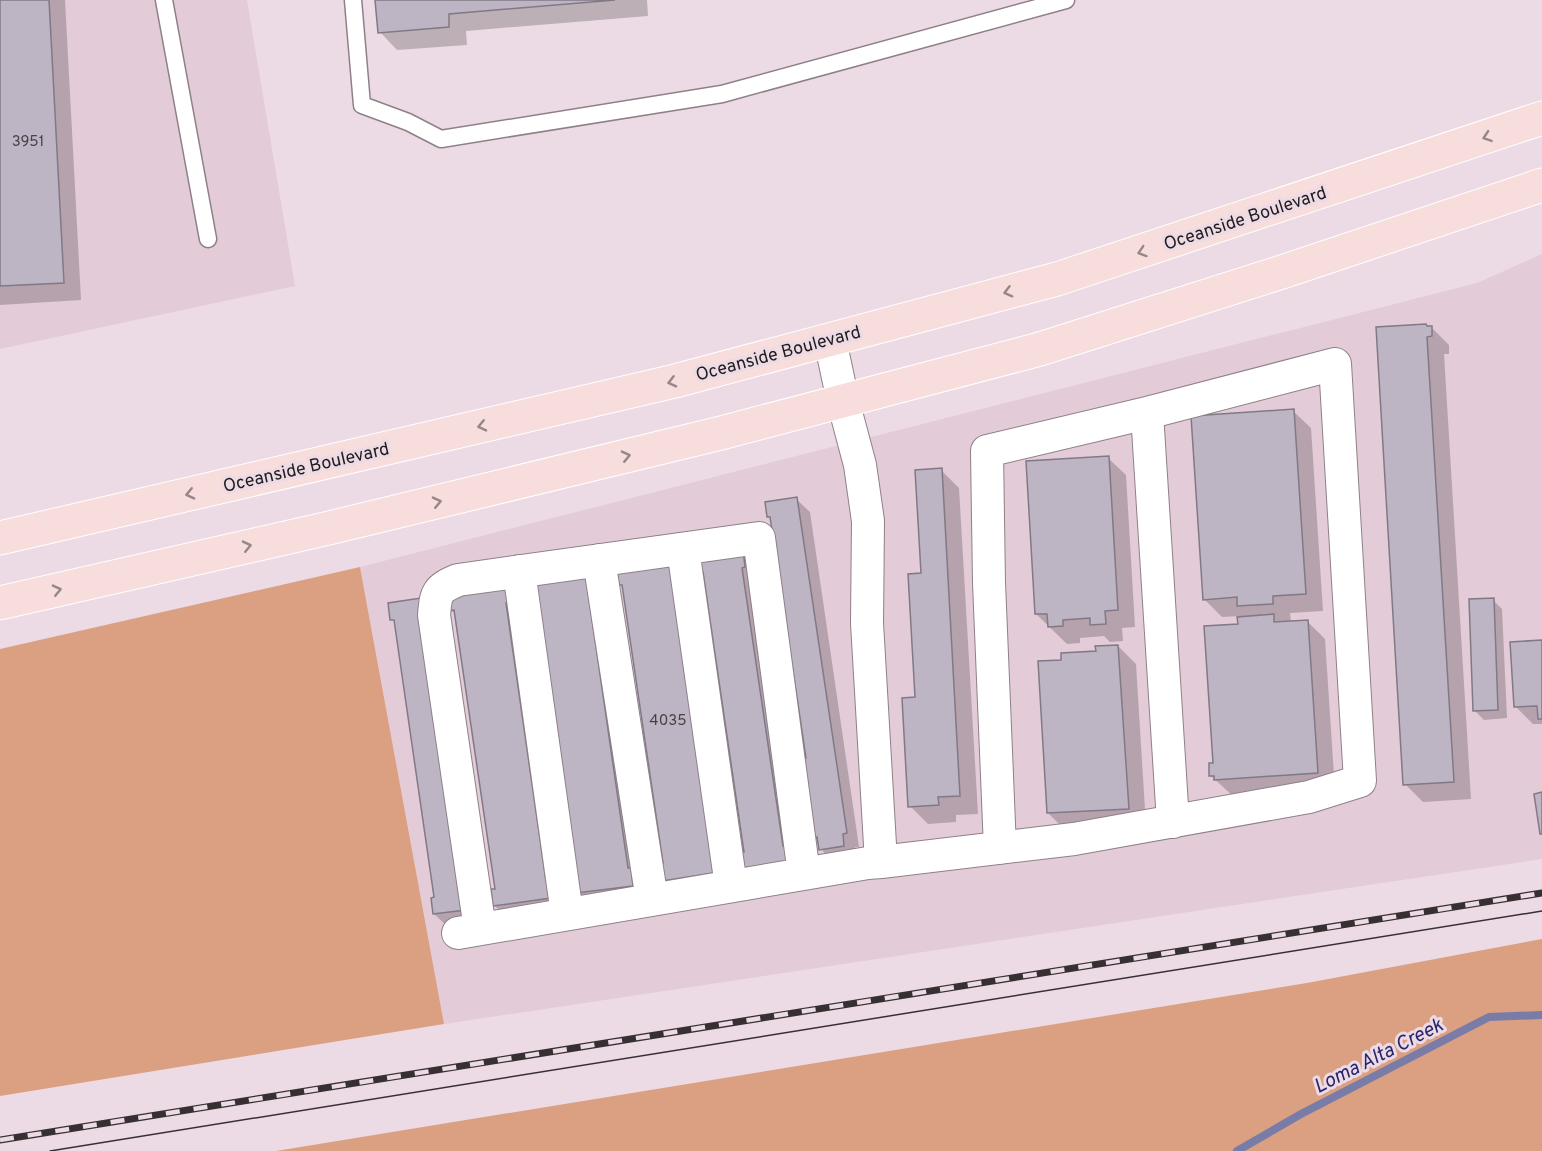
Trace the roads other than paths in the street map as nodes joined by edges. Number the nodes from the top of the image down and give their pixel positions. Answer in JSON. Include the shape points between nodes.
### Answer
{"nodes":[{"id":1,"x":164,"y":0,"type":"edge"},
{"id":2,"x":353,"y":0,"type":"edge"},
{"id":3,"x":1066,"y":0,"type":"edge"},
{"id":4,"x":1542,"y":118,"type":"edge"},
{"id":5,"x":1542,"y":185,"type":"edge"},
{"id":6,"x":208,"y":238,"type":"dead end"},
{"id":7,"x":830,"y":340,"type":"junction"},
{"id":8,"x":843,"y":401,"type":"junction"},
{"id":9,"x":1147,"y":413,"type":"junction"},
{"id":10,"x":0,"y":538,"type":"edge"},
{"id":11,"x":682,"y":549,"type":"junction"},
{"id":12,"x":599,"y":560,"type":"junction"},
{"id":13,"x":519,"y":571,"type":"junction"},
{"id":14,"x":0,"y":603,"type":"edge"},
{"id":15,"x":1173,"y":822,"type":"junction"},
{"id":16,"x":999,"y":848,"type":"junction"},
{"id":17,"x":881,"y":862,"type":"junction"},
{"id":18,"x":804,"y":874,"type":"junction"},
{"id":19,"x":731,"y":886,"type":"junction"},
{"id":20,"x":652,"y":900,"type":"junction"},
{"id":21,"x":567,"y":914,"type":"junction"}],
"edges":[{"from":1,"to":6,"type":"lane"},
{"from":2,"to":3,"type":"lane","via":[[362,105],[441,139],[722,94]]},
{"from":4,"to":7,"type":"main road","name":"Oceanside Boulevard","one_way":true,"via":[[1064,277]]},
{"from":5,"to":8,"type":"main road","via":[[1040,349]]},
{"from":7,"to":8,"type":"street"},
{"from":7,"to":10,"type":"main road","name":"Oceanside Boulevard","one_way":true,"via":[[675,381]]},
{"from":14,"to":8,"type":"main road","one_way":true,"via":[[340,525]]},
{"from":8,"to":17,"type":"street","via":[[860,465],[868,521],[867,623]]},
{"from":9,"to":15,"type":"street"},
{"from":9,"to":15,"type":"street","via":[[1335,364],[1360,781],[1310,798]]},
{"from":9,"to":16,"type":"street","via":[[987,451]]},
{"from":11,"to":12,"type":"street"},
{"from":11,"to":18,"type":"street","via":[[759,538]]},
{"from":11,"to":19,"type":"street"},
{"from":12,"to":13,"type":"street"},
{"from":12,"to":20,"type":"street"},
{"from":13,"to":21,"type":"street"},
{"from":13,"to":21,"type":"street","via":[[458,580],[442,586],[436,596],[434,615],[469,931]]},
{"from":15,"to":16,"type":"street"},
{"from":16,"to":17,"type":"street"},
{"from":17,"to":18,"type":"street"},
{"from":18,"to":19,"type":"street"},
{"from":19,"to":20,"type":"street"},
{"from":20,"to":21,"type":"street"}]}
